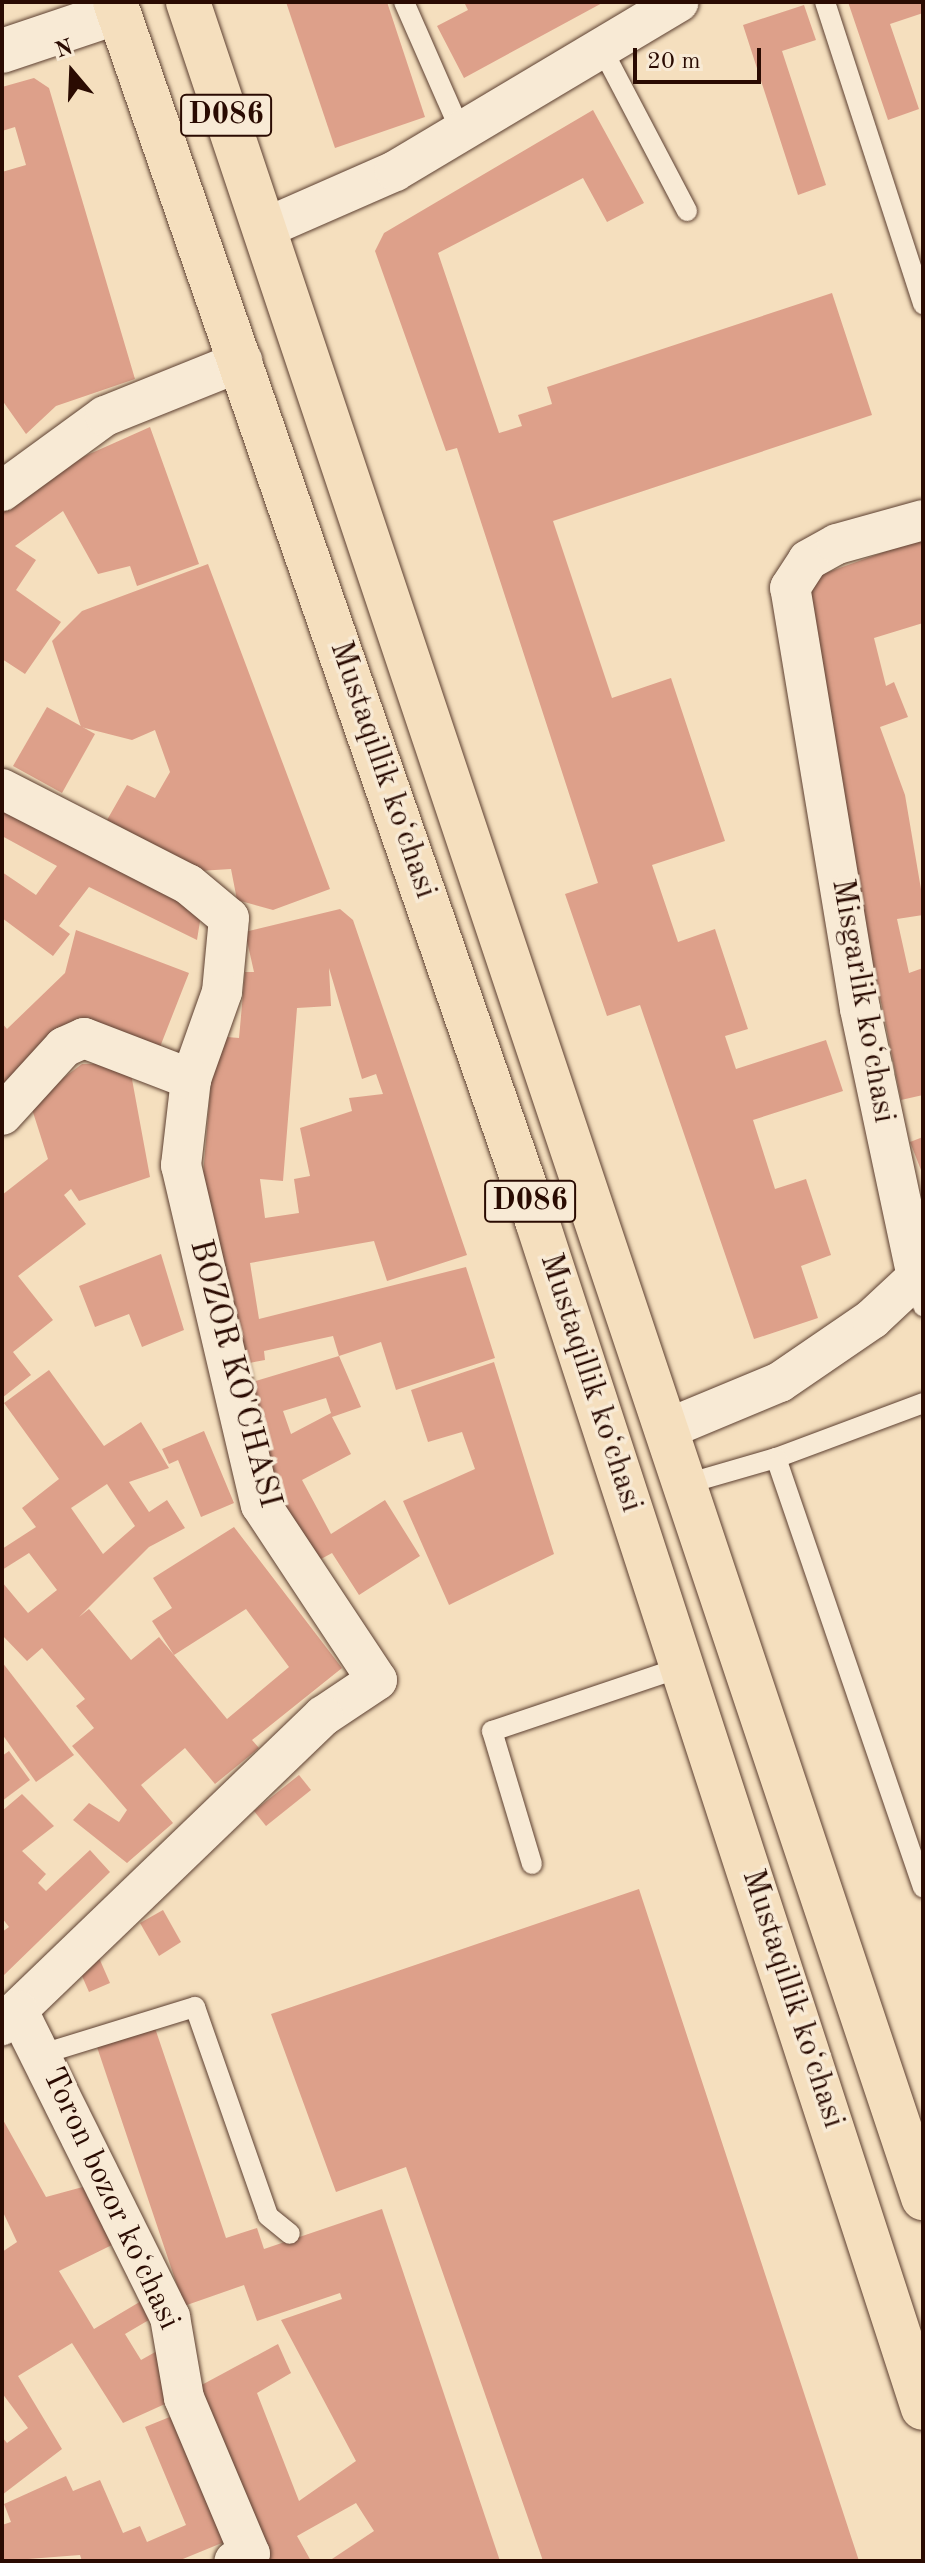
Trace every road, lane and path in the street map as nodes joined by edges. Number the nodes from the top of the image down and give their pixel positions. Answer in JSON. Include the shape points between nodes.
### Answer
{"nodes":[{"id":1,"x":188,"y":2,"type":"edge"},
{"id":2,"x":404,"y":2,"type":"edge"},
{"id":3,"x":679,"y":2,"type":"edge"},
{"id":4,"x":825,"y":2,"type":"edge"},
{"id":5,"x":116,"y":7,"type":"edge"},
{"id":6,"x":602,"y":49,"type":"junction"},
{"id":7,"x":2,"y":51,"type":"edge"},
{"id":8,"x":461,"y":132,"type":"junction"},
{"id":9,"x":687,"y":211,"type":"dead end"},
{"id":10,"x":263,"y":229,"type":"junction"},
{"id":11,"x":923,"y":304,"type":"edge"},
{"id":12,"x":242,"y":361,"type":"junction"},
{"id":13,"x":2,"y":491,"type":"edge"},
{"id":14,"x":923,"y":520,"type":"edge"},
{"id":15,"x":2,"y":789,"type":"edge"},
{"id":16,"x":191,"y":1079,"type":"junction"},
{"id":17,"x":2,"y":1115,"type":"edge"},
{"id":18,"x":920,"y":1291,"type":"edge"},
{"id":19,"x":923,"y":1403,"type":"edge"},
{"id":20,"x":667,"y":1429,"type":"junction"},
{"id":21,"x":776,"y":1458,"type":"junction"},
{"id":22,"x":686,"y":1484,"type":"junction"},
{"id":23,"x":682,"y":1667,"type":"junction"},
{"id":24,"x":532,"y":1864,"type":"dead end"},
{"id":25,"x":923,"y":1888,"type":"edge"},
{"id":26,"x":10,"y":2018,"type":"edge"},
{"id":27,"x":42,"y":2054,"type":"junction"},
{"id":28,"x":923,"y":2198,"type":"edge"},
{"id":29,"x":290,"y":2234,"type":"dead end"},
{"id":30,"x":923,"y":2408,"type":"edge"},
{"id":31,"x":234,"y":2561,"type":"edge"}],
"edges":[{"from":1,"to":10,"type":"main road","name":"Mustaqillik koʻchasi","number":"D086"},
{"from":2,"to":8,"type":"lane"},
{"from":3,"to":6,"type":"street"},
{"from":4,"to":11,"type":"lane"},
{"from":5,"to":7,"type":"street"},
{"from":5,"to":12,"type":"main road","name":"Mustaqillik koʻchasi","number":"D086"},
{"from":6,"to":8,"type":"street"},
{"from":6,"to":9,"type":"lane"},
{"from":8,"to":10,"type":"street","via":[[395,171]]},
{"from":10,"to":20,"type":"main road","name":"Mustaqillik koʻchasi","number":"D086"},
{"from":12,"to":13,"type":"street","via":[[105,416]]},
{"from":12,"to":23,"type":"main road","name":"Mustaqillik koʻchasi","number":"D086"},
{"from":14,"to":18,"type":"street","name":"Misgarlik koʻchasi","via":[[837,544],[808,560],[790,588],[860,1009]]},
{"from":15,"to":16,"type":"street","name":"BOZOR KO'CHASI","via":[[188,884],[229,918],[222,992]]},
{"from":16,"to":17,"type":"street","via":[[84,1038],[64,1047]]},
{"from":16,"to":26,"type":"street","name":"BOZOR KO'CHASI","via":[[181,1165],[261,1505],[377,1680],[323,1716]]},
{"from":18,"to":20,"type":"street","name":"Misgarlik koʻchasi","via":[[780,1382]]},
{"from":19,"to":21,"type":"lane"},
{"from":20,"to":22,"type":"main road","name":"Mustaqillik koʻchasi","number":"D086"},
{"from":21,"to":22,"type":"lane"},
{"from":21,"to":25,"type":"lane"},
{"from":22,"to":28,"type":"main road","name":"Mustaqillik koʻchasi","number":"D086"},
{"from":23,"to":24,"type":"lane","via":[[492,1731]]},
{"from":23,"to":30,"type":"main road","name":"Mustaqillik koʻchasi","number":"D086"},
{"from":26,"to":27,"type":"street","name":"Toron bozor koʻchasi"},
{"from":27,"to":29,"type":"lane","via":[[195,2007],[268,2216]]},
{"from":27,"to":31,"type":"street","name":"Toron bozor koʻchasi","via":[[170,2317],[184,2398],[250,2554]]}]}
